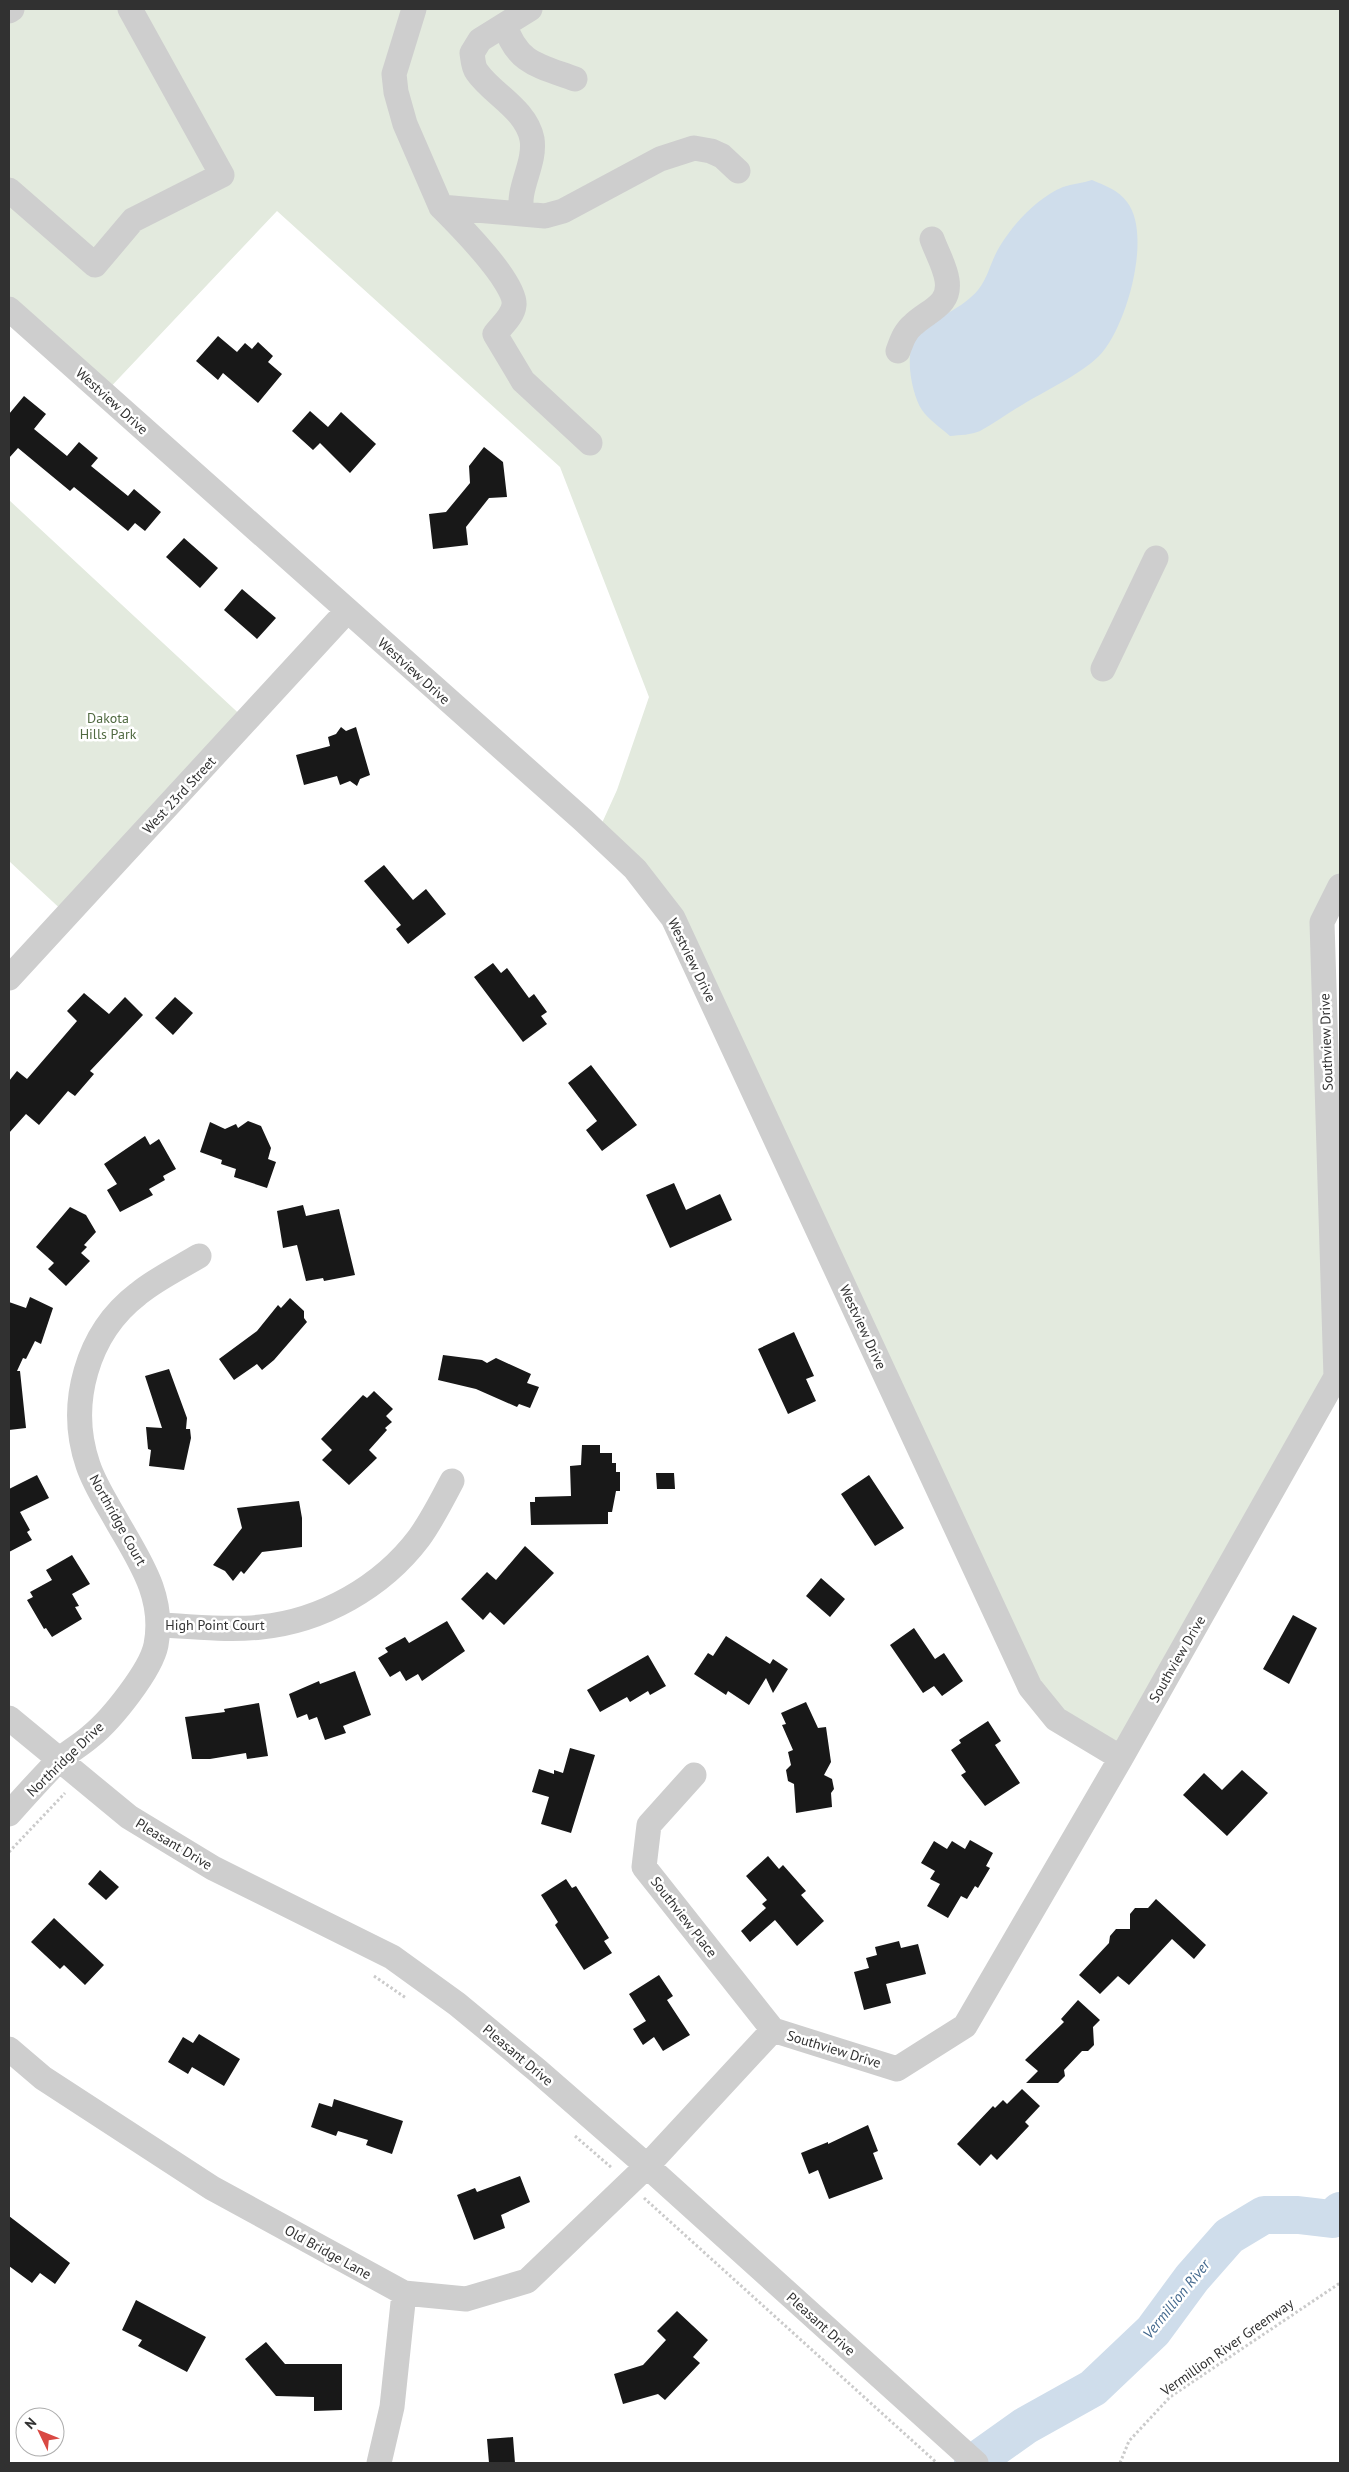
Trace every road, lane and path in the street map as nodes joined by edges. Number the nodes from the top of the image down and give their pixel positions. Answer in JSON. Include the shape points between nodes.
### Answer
{"nodes":[{"id":1,"x":12,"y":9,"type":"edge"},
{"id":2,"x":130,"y":9,"type":"edge"},
{"id":3,"x":414,"y":9,"type":"edge"},
{"id":4,"x":530,"y":9,"type":"edge"},
{"id":5,"x":9,"y":11,"type":"edge"},
{"id":6,"x":504,"y":25,"type":"junction"},
{"id":7,"x":575,"y":80,"type":"dead end"},
{"id":8,"x":738,"y":171,"type":"dead end"},
{"id":9,"x":9,"y":190,"type":"edge"},
{"id":10,"x":441,"y":207,"type":"junction"},
{"id":11,"x":522,"y":214,"type":"junction"},
{"id":12,"x":932,"y":239,"type":"dead end"},
{"id":13,"x":9,"y":309,"type":"edge"},
{"id":14,"x":898,"y":351,"type":"dead end"},
{"id":15,"x":590,"y":443,"type":"dead end"},
{"id":16,"x":1156,"y":558,"type":"dead end"},
{"id":17,"x":347,"y":611,"type":"junction"},
{"id":18,"x":1103,"y":669,"type":"dead end"},
{"id":19,"x":1340,"y":886,"type":"edge"},
{"id":20,"x":9,"y":978,"type":"edge"},
{"id":21,"x":199,"y":1256,"type":"dead end"},
{"id":22,"x":452,"y":1481,"type":"dead end"},
{"id":23,"x":158,"y":1625,"type":"junction"},
{"id":24,"x":9,"y":1718,"type":"edge"},
{"id":25,"x":1121,"y":1758,"type":"junction"},
{"id":26,"x":59,"y":1760,"type":"junction"},
{"id":27,"x":694,"y":1775,"type":"dead end"},
{"id":28,"x":66,"y":1792,"type":"dead end"},
{"id":29,"x":9,"y":1814,"type":"edge"},
{"id":30,"x":9,"y":1852,"type":"edge"},
{"id":31,"x":773,"y":2030,"type":"junction"},
{"id":32,"x":9,"y":2049,"type":"edge"},
{"id":33,"x":647,"y":2166,"type":"junction"},
{"id":34,"x":629,"y":2183,"type":"junction"},
{"id":35,"x":1340,"y":2283,"type":"edge"},
{"id":36,"x":404,"y":2293,"type":"junction"},
{"id":37,"x":379,"y":2463,"type":"edge"},
{"id":38,"x":937,"y":2463,"type":"edge"},
{"id":39,"x":976,"y":2463,"type":"edge"},
{"id":40,"x":1120,"y":2463,"type":"edge"}],
"edges":[{"from":1,"to":5,"type":"street"},
{"from":2,"to":9,"type":"street","via":[[222,175],[134,220],[95,265]]},
{"from":3,"to":10,"type":"street","via":[[394,74],[396,92],[405,124]]},
{"from":4,"to":6,"type":"street"},
{"from":6,"to":7,"type":"street","via":[[510,42],[533,64]]},
{"from":6,"to":11,"type":"street","via":[[480,40],[472,53],[476,70],[527,125],[532,139],[532,155],[520,203]]},
{"from":8,"to":11,"type":"street","via":[[722,156],[694,148],[660,158],[563,211],[545,216]]},
{"from":10,"to":11,"type":"street"},
{"from":10,"to":15,"type":"street","via":[[482,250],[505,281],[515,302],[513,312],[495,334],[523,381]]},
{"from":12,"to":14,"type":"street","via":[[945,270],[946,297],[913,324],[904,335]]},
{"from":13,"to":17,"type":"street","name":"Westview Drive"},
{"from":16,"to":18,"type":"street"},
{"from":17,"to":20,"type":"street","name":"West 23rd Street"},
{"from":17,"to":25,"type":"street","name":"Westview Drive","via":[[583,820],[635,870],[673,918],[1030,1687],[1056,1719]]},
{"from":19,"to":25,"type":"street","name":"Southview Drive","via":[[1322,922],[1336,1378]]},
{"from":21,"to":23,"type":"street","name":"Northridge Court","via":[[138,1294],[117,1314],[93,1351],[81,1393],[79,1422],[88,1465],[151,1582]]},
{"from":22,"to":23,"type":"street","name":"High Point Court","via":[[411,1548],[377,1580],[337,1606],[262,1627]]},
{"from":23,"to":26,"type":"street","name":"Northridge Drive","via":[[156,1645],[141,1679],[92,1736]]},
{"from":24,"to":26,"type":"street","name":"Pleasant Drive"},
{"from":25,"to":31,"type":"street","name":"Southview Drive","via":[[965,2026],[897,2069]]},
{"from":26,"to":29,"type":"street","name":"Northridge Drive"},
{"from":26,"to":33,"type":"street","name":"Pleasant Drive","via":[[129,1817],[213,1868],[392,1958],[464,2010]]},
{"from":27,"to":31,"type":"street","name":"Southview Place","via":[[649,1825],[644,1867]]},
{"from":28,"to":30,"type":"path"},
{"from":31,"to":33,"type":"street","name":"Southview Drive"},
{"from":32,"to":36,"type":"street","name":"Old Bridge Lane","via":[[42,2078],[212,2188]]},
{"from":33,"to":34,"type":"street","name":"Old Bridge Lane"},
{"from":33,"to":39,"type":"street","name":"Pleasant Drive"},
{"from":34,"to":36,"type":"street","name":"Old Bridge Lane","via":[[527,2281],[466,2299]]},
{"from":34,"to":38,"type":"path"},
{"from":35,"to":40,"type":"path","name":"Vermillion River Greenway","via":[[1170,2397],[1129,2440]]},
{"from":36,"to":37,"type":"street","via":[[392,2407]]}]}
